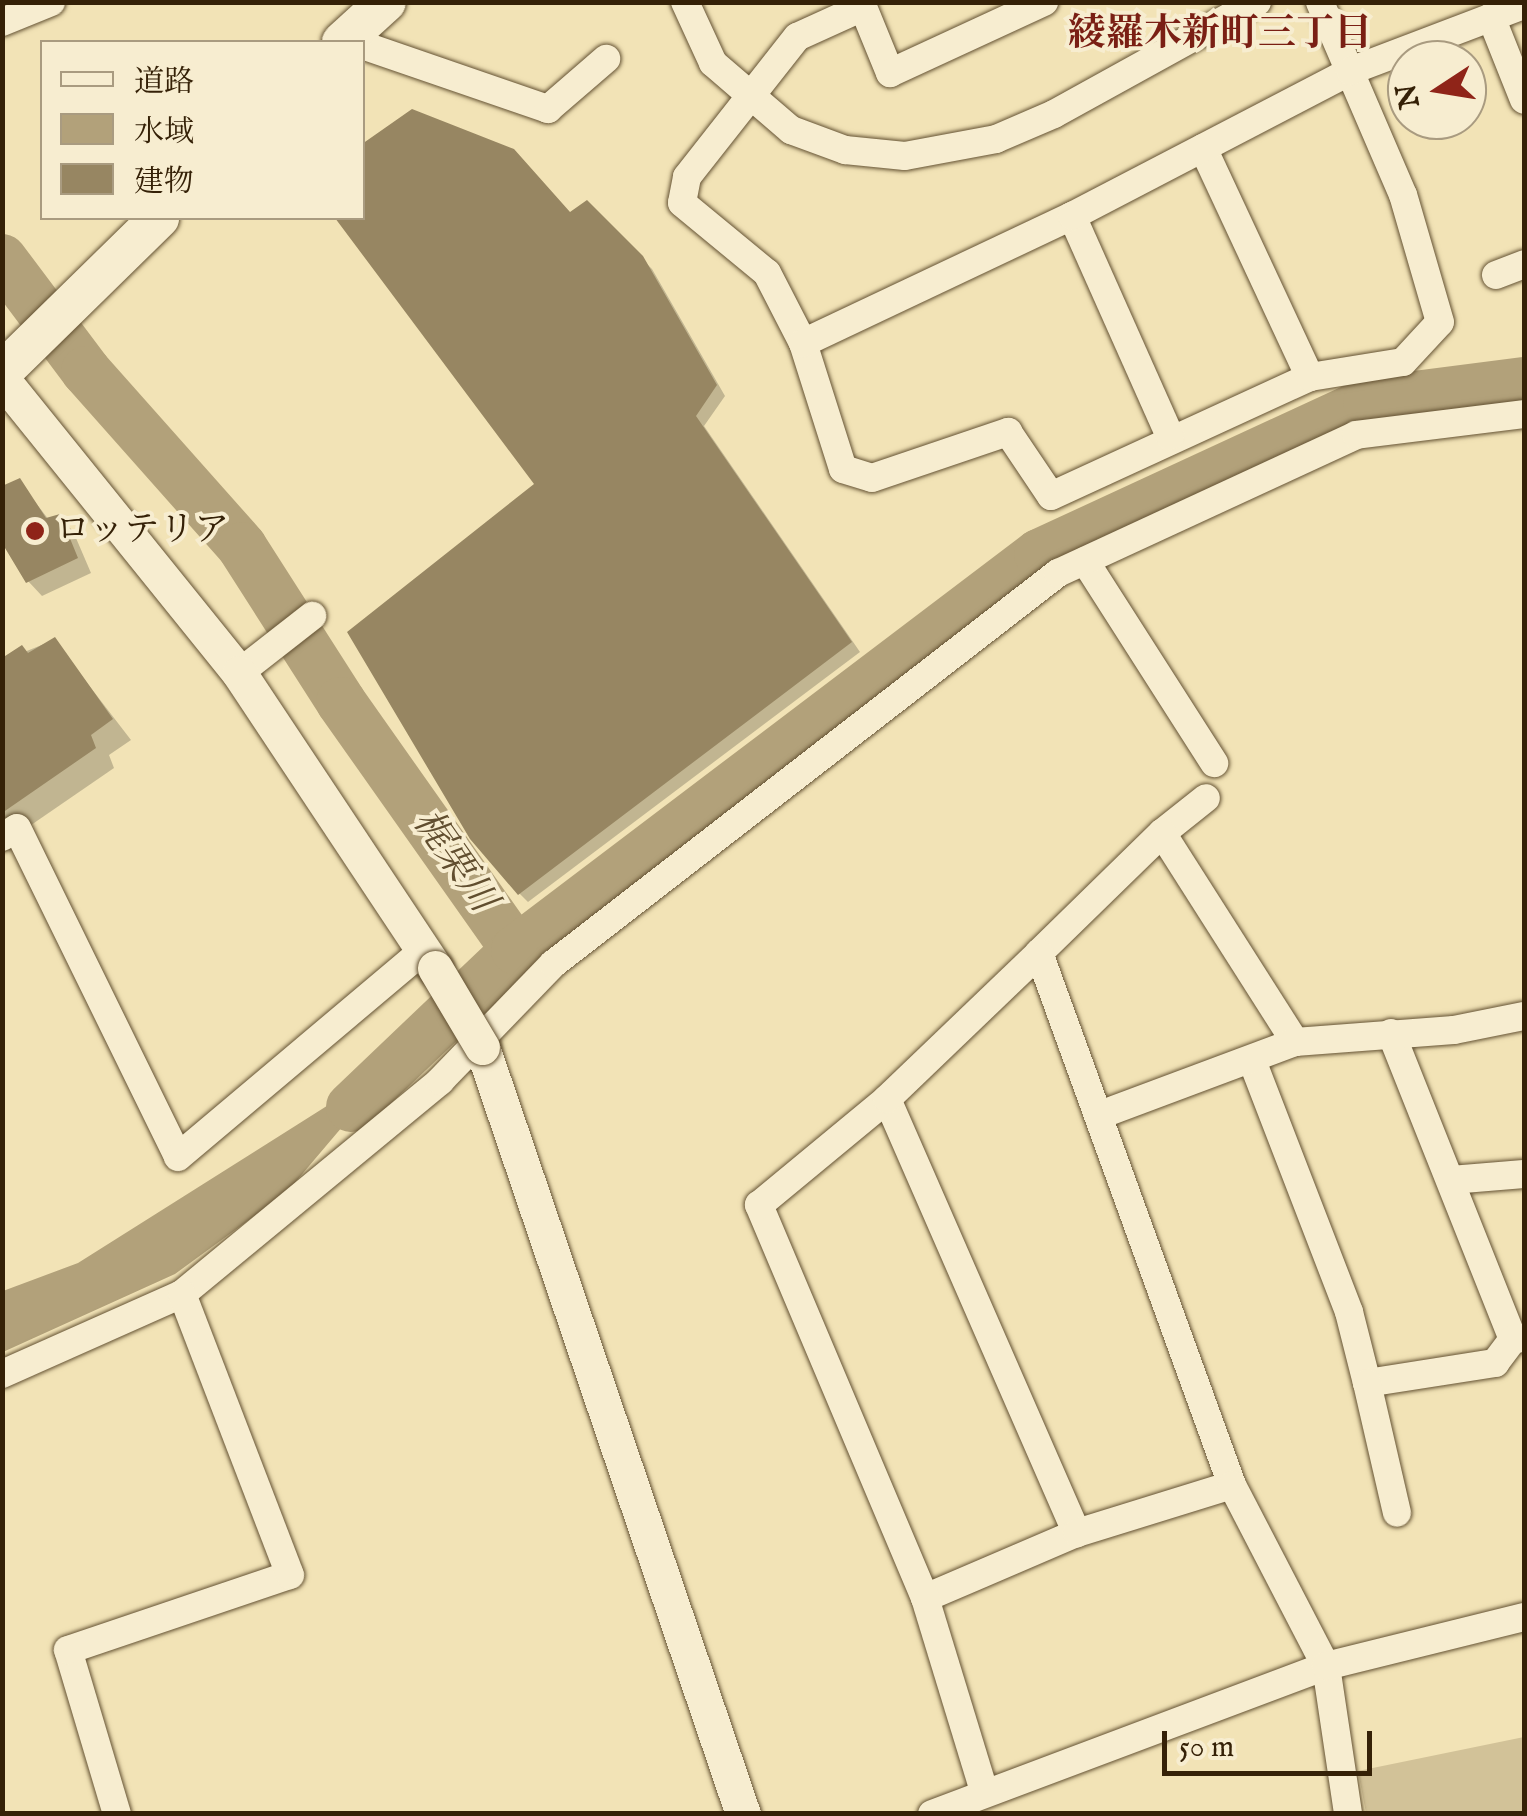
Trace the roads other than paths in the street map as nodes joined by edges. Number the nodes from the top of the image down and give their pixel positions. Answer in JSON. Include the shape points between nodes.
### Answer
{"nodes":[{"id":1,"x":51,"y":2,"type":"edge"},
{"id":2,"x":386,"y":2,"type":"edge"},
{"id":3,"x":684,"y":2,"type":"edge"},
{"id":4,"x":1044,"y":2,"type":"edge"},
{"id":5,"x":1257,"y":2,"type":"edge"},
{"id":6,"x":1320,"y":2,"type":"edge"},
{"id":7,"x":862,"y":5,"type":"edge"},
{"id":8,"x":1524,"y":5,"type":"edge"},
{"id":9,"x":1491,"y":17,"type":"junction"},
{"id":10,"x":2,"y":22,"type":"edge"},
{"id":11,"x":354,"y":40,"type":"edge"},
{"id":12,"x":365,"y":46,"type":"edge"},
{"id":13,"x":606,"y":59,"type":"dead end"},
{"id":14,"x":1350,"y":70,"type":"junction"},
{"id":15,"x":750,"y":100,"type":"junction"},
{"id":16,"x":1524,"y":100,"type":"edge"},
{"id":17,"x":1202,"y":148,"type":"junction"},
{"id":18,"x":1072,"y":216,"type":"junction"},
{"id":19,"x":157,"y":220,"type":"edge"},
{"id":20,"x":1524,"y":264,"type":"edge"},
{"id":21,"x":1496,"y":275,"type":"dead end"},
{"id":22,"x":802,"y":343,"type":"junction"},
{"id":23,"x":2,"y":376,"type":"edge"},
{"id":24,"x":1310,"y":377,"type":"junction"},
{"id":25,"x":1524,"y":414,"type":"edge"},
{"id":26,"x":1170,"y":436,"type":"junction"},
{"id":27,"x":1084,"y":561,"type":"junction"},
{"id":28,"x":312,"y":616,"type":"dead end"},
{"id":29,"x":239,"y":673,"type":"junction"},
{"id":30,"x":1214,"y":763,"type":"dead end"},
{"id":31,"x":1206,"y":798,"type":"dead end"},
{"id":32,"x":1162,"y":834,"type":"junction"},
{"id":33,"x":2,"y":837,"type":"edge"},
{"id":34,"x":1039,"y":954,"type":"junction"},
{"id":35,"x":430,"y":959,"type":"junction"},
{"id":36,"x":1524,"y":1016,"type":"edge"},
{"id":37,"x":1391,"y":1034,"type":"junction"},
{"id":38,"x":1295,"y":1042,"type":"junction"},
{"id":39,"x":1253,"y":1063,"type":"junction"},
{"id":40,"x":887,"y":1098,"type":"junction"},
{"id":41,"x":1100,"y":1115,"type":"junction"},
{"id":42,"x":1524,"y":1174,"type":"edge"},
{"id":43,"x":1451,"y":1180,"type":"junction"},
{"id":44,"x":182,"y":1294,"type":"junction"},
{"id":45,"x":1519,"y":1338,"type":"edge"},
{"id":46,"x":2,"y":1374,"type":"edge"},
{"id":47,"x":1367,"y":1384,"type":"junction"},
{"id":48,"x":1232,"y":1485,"type":"junction"},
{"id":49,"x":1397,"y":1513,"type":"dead end"},
{"id":50,"x":1078,"y":1533,"type":"junction"},
{"id":51,"x":925,"y":1598,"type":"junction"},
{"id":52,"x":1524,"y":1618,"type":"edge"},
{"id":53,"x":1326,"y":1666,"type":"junction"},
{"id":54,"x":984,"y":1791,"type":"junction"},
{"id":55,"x":118,"y":1814,"type":"edge"},
{"id":56,"x":743,"y":1814,"type":"edge"},
{"id":57,"x":932,"y":1814,"type":"edge"},
{"id":58,"x":1348,"y":1814,"type":"edge"}],
"edges":[{"from":1,"to":10,"type":"street"},
{"from":2,"to":11,"type":"main road"},
{"from":3,"to":15,"type":"street","via":[[712,63]]},
{"from":4,"to":7,"type":"street","via":[[890,73]]},
{"from":5,"to":15,"type":"street","via":[[1054,114],[952,150],[905,156],[844,150],[791,130]]},
{"from":6,"to":14,"type":"street"},
{"from":7,"to":15,"type":"street","via":[[797,37]]},
{"from":8,"to":9,"type":"street"},
{"from":9,"to":14,"type":"street"},
{"from":9,"to":16,"type":"street"},
{"from":12,"to":13,"type":"street","via":[[548,108]]},
{"from":14,"to":17,"type":"street"},
{"from":14,"to":24,"type":"street","via":[[1403,194],[1440,322],[1402,362]]},
{"from":15,"to":22,"type":"street","via":[[687,178],[682,203],[766,272]]},
{"from":17,"to":18,"type":"street"},
{"from":17,"to":24,"type":"street"},
{"from":18,"to":22,"type":"street"},
{"from":18,"to":26,"type":"street"},
{"from":19,"to":23,"type":"main road"},
{"from":20,"to":21,"type":"street"},
{"from":22,"to":26,"type":"street","via":[[842,468],[872,478],[1008,432],[1051,496]]},
{"from":23,"to":29,"type":"street"},
{"from":24,"to":26,"type":"street"},
{"from":25,"to":27,"type":"street","via":[[1356,435]]},
{"from":27,"to":30,"type":"street"},
{"from":27,"to":44,"type":"street","via":[[1058,573],[553,964],[440,1081]]},
{"from":28,"to":29,"type":"street"},
{"from":29,"to":35,"type":"street"},
{"from":31,"to":32,"type":"street"},
{"from":32,"to":34,"type":"street"},
{"from":32,"to":38,"type":"street"},
{"from":33,"to":35,"type":"street","via":[[17,828],[178,1158]]},
{"from":34,"to":40,"type":"street"},
{"from":34,"to":41,"type":"street"},
{"from":35,"to":56,"type":"street","bridge":true,"via":[[482,1048]]},
{"from":36,"to":37,"type":"street"},
{"from":37,"to":38,"type":"street"},
{"from":37,"to":43,"type":"street"},
{"from":38,"to":39,"type":"street"},
{"from":39,"to":41,"type":"street"},
{"from":39,"to":47,"type":"street","via":[[1349,1312]]},
{"from":40,"to":50,"type":"street"},
{"from":40,"to":51,"type":"street","via":[[758,1205]]},
{"from":41,"to":48,"type":"street"},
{"from":42,"to":43,"type":"street"},
{"from":43,"to":45,"type":"street"},
{"from":44,"to":46,"type":"street"},
{"from":44,"to":55,"type":"street","via":[[290,1576],[68,1650]]},
{"from":45,"to":47,"type":"street","via":[[1495,1363]]},
{"from":47,"to":49,"type":"street"},
{"from":48,"to":50,"type":"street"},
{"from":48,"to":53,"type":"street"},
{"from":50,"to":51,"type":"street"},
{"from":51,"to":54,"type":"street"},
{"from":52,"to":53,"type":"street"},
{"from":53,"to":54,"type":"street"},
{"from":53,"to":58,"type":"street"},
{"from":54,"to":57,"type":"street"}]}
